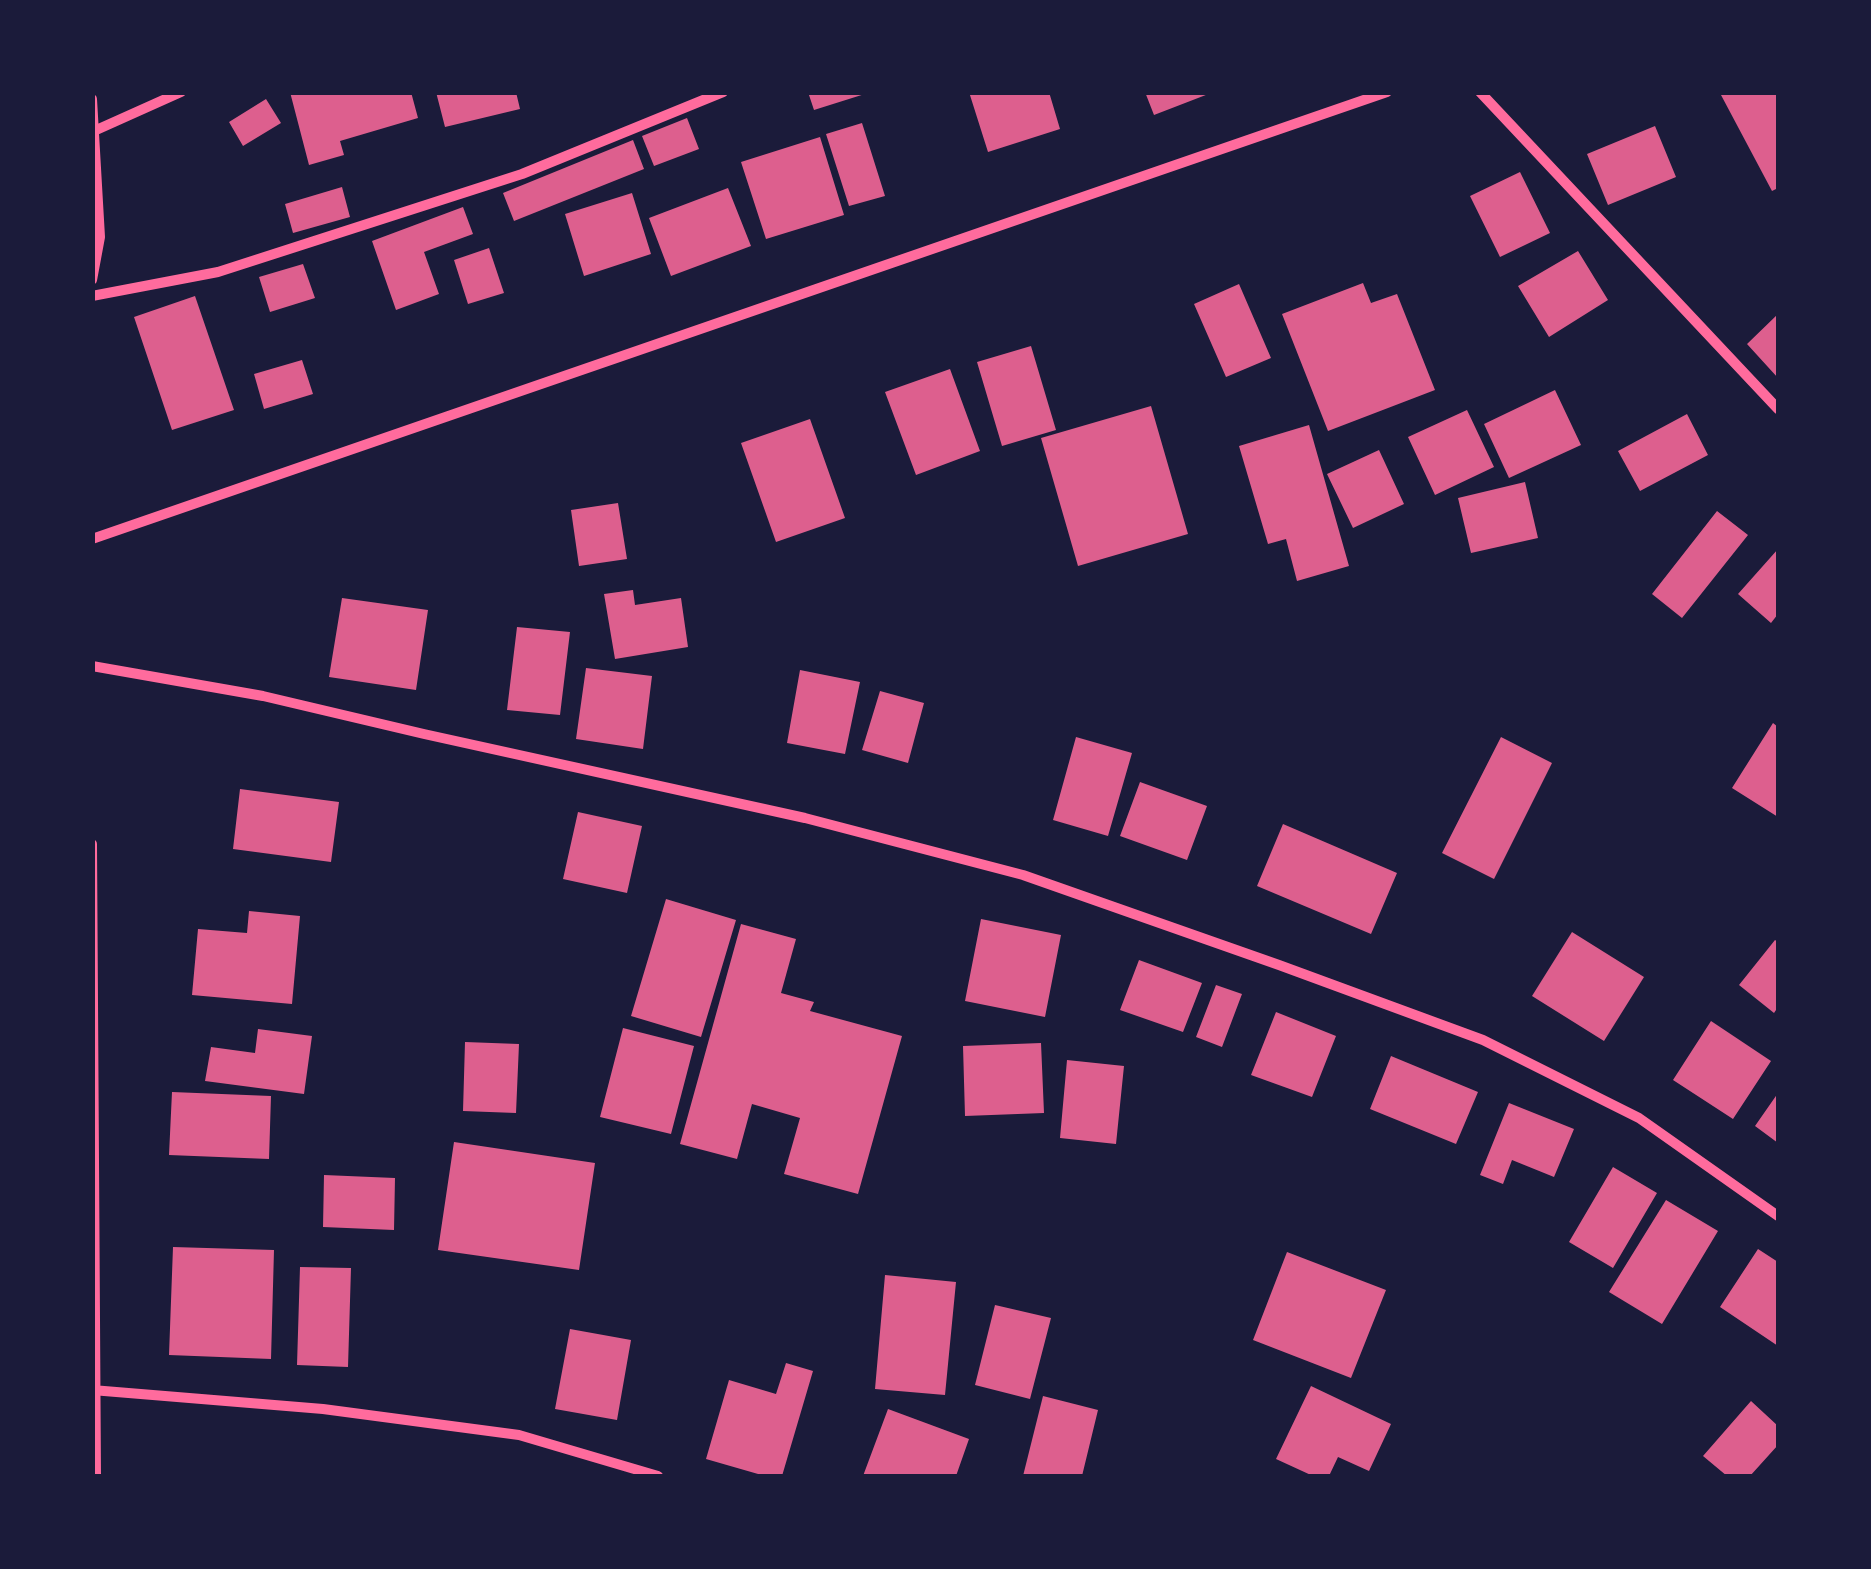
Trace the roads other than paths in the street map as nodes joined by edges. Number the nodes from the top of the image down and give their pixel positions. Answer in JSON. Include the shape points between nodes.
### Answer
{"nodes":[{"id":1,"x":181,"y":92,"type":"edge"},
{"id":2,"x":724,"y":92,"type":"edge"},
{"id":3,"x":1386,"y":92,"type":"edge"},
{"id":4,"x":1480,"y":92,"type":"edge"},
{"id":5,"x":92,"y":99,"type":"edge"},
{"id":6,"x":94,"y":131,"type":"edge"},
{"id":7,"x":92,"y":280,"type":"edge"},
{"id":8,"x":92,"y":296,"type":"edge"},
{"id":9,"x":1778,"y":409,"type":"edge"},
{"id":10,"x":92,"y":539,"type":"edge"},
{"id":11,"x":92,"y":666,"type":"edge"},
{"id":12,"x":92,"y":844,"type":"edge"},
{"id":13,"x":1778,"y":1216,"type":"edge"},
{"id":14,"x":94,"y":1390,"type":"edge"},
{"id":15,"x":96,"y":1476,"type":"edge"},
{"id":16,"x":658,"y":1476,"type":"edge"}],
"edges":[{"from":1,"to":6,"type":"street"},
{"from":2,"to":8,"type":"street","via":[[522,174],[218,272]]},
{"from":3,"to":10,"type":"street"},
{"from":4,"to":9,"type":"street"},
{"from":5,"to":6,"type":"street"},
{"from":6,"to":7,"type":"street","via":[[100,237]]},
{"from":11,"to":13,"type":"street","via":[[263,696],[1023,874],[1483,1040],[1639,1118]]},
{"from":12,"to":14,"type":"street"},
{"from":14,"to":15,"type":"street"},
{"from":14,"to":16,"type":"street","via":[[520,1434]]}]}
